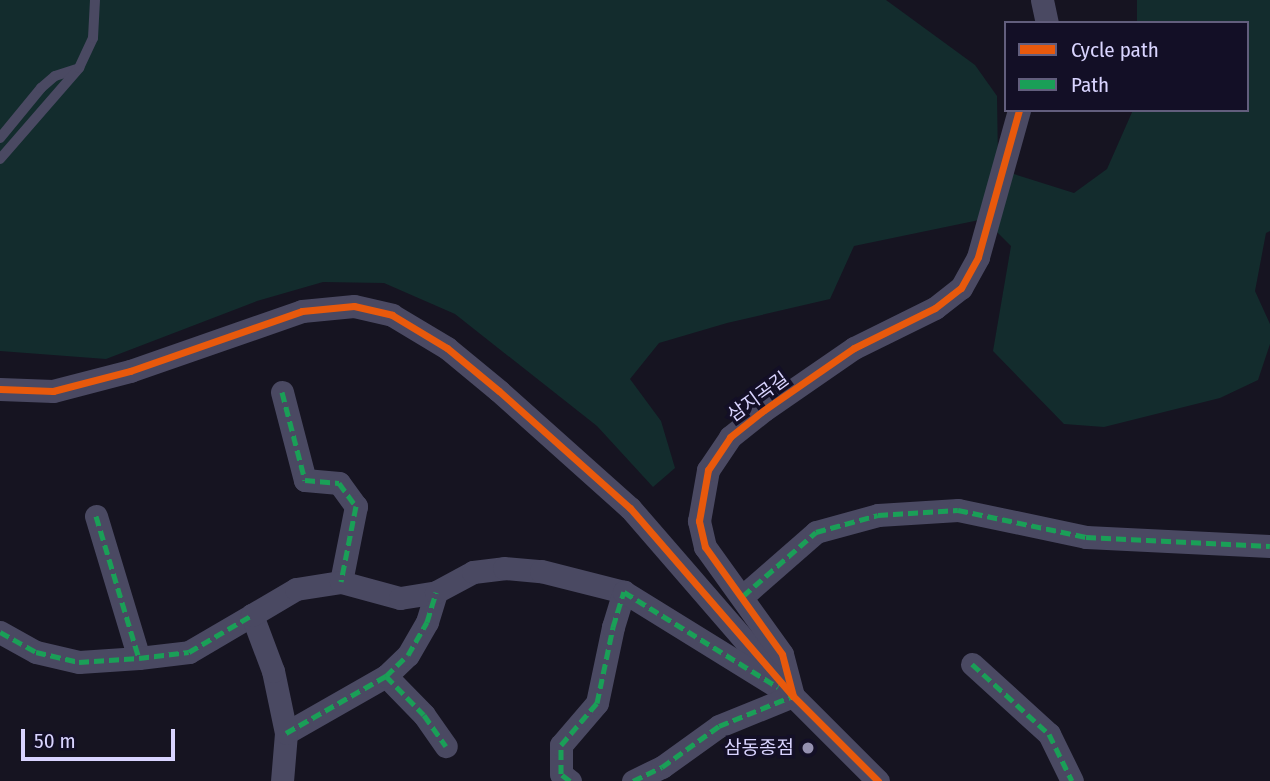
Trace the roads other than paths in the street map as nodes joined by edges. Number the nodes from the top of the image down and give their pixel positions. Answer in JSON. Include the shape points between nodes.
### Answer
{"nodes":[{"id":1,"x":95,"y":0,"type":"edge"},
{"id":2,"x":1042,"y":0,"type":"edge"},
{"id":3,"x":1047,"y":21,"type":"edge"},
{"id":4,"x":79,"y":68,"type":"junction"},
{"id":5,"x":1018,"y":112,"type":"edge"},
{"id":6,"x":0,"y":138,"type":"edge"},
{"id":7,"x":0,"y":159,"type":"edge"},
{"id":8,"x":0,"y":389,"type":"edge"},
{"id":9,"x":282,"y":392,"type":"dead end"},
{"id":10,"x":96,"y":516,"type":"dead end"},
{"id":11,"x":1270,"y":546,"type":"edge"},
{"id":12,"x":341,"y":582,"type":"junction"},
{"id":13,"x":436,"y":592,"type":"junction"},
{"id":14,"x":624,"y":592,"type":"junction"},
{"id":15,"x":743,"y":596,"type":"junction"},
{"id":16,"x":252,"y":615,"type":"junction"},
{"id":17,"x":0,"y":632,"type":"edge"},
{"id":18,"x":139,"y":658,"type":"junction"},
{"id":19,"x":972,"y":664,"type":"dead end"},
{"id":20,"x":386,"y":676,"type":"junction"},
{"id":21,"x":793,"y":696,"type":"junction"},
{"id":22,"x":286,"y":733,"type":"junction"},
{"id":23,"x":446,"y":746,"type":"dead end"},
{"id":24,"x":282,"y":781,"type":"edge"},
{"id":25,"x":570,"y":781,"type":"edge"},
{"id":26,"x":633,"y":781,"type":"edge"},
{"id":27,"x":878,"y":781,"type":"edge"},
{"id":28,"x":1072,"y":781,"type":"edge"}],
"edges":[{"from":1,"to":4,"type":"lane","via":[[93,38]]},
{"from":2,"to":3,"type":"street"},
{"from":4,"to":6,"type":"lane","via":[[55,76],[41,88]]},
{"from":4,"to":7,"type":"lane"},
{"from":5,"to":15,"type":"street","name":"삼지곡길","via":[[978,257],[961,288],[936,308],[854,348],[764,410],[730,437],[708,470],[699,521],[705,547]]},
{"from":8,"to":21,"type":"street","via":[[53,391],[130,371],[302,311],[354,306],[392,316],[447,348],[630,508]]},
{"from":9,"to":12,"type":"street","via":[[305,480],[339,482],[356,506]]},
{"from":10,"to":18,"type":"street"},
{"from":11,"to":15,"type":"street","via":[[1086,537],[958,510],[878,515],[816,532]]},
{"from":12,"to":13,"type":"street","via":[[400,598]]},
{"from":12,"to":16,"type":"street","via":[[296,589]]},
{"from":13,"to":14,"type":"street","via":[[472,572],[504,568],[541,571]]},
{"from":13,"to":20,"type":"street","via":[[427,622],[408,655]]},
{"from":14,"to":21,"type":"street"},
{"from":14,"to":25,"type":"street","via":[[597,704],[561,745],[561,774]]},
{"from":15,"to":21,"type":"street","name":"삼지곡길","via":[[782,654]]},
{"from":16,"to":18,"type":"street","via":[[189,652]]},
{"from":16,"to":22,"type":"street","via":[[273,671]]},
{"from":17,"to":18,"type":"street","via":[[36,652],[79,662]]},
{"from":19,"to":28,"type":"street","via":[[1049,734]]},
{"from":20,"to":22,"type":"street"},
{"from":20,"to":23,"type":"street"},
{"from":21,"to":26,"type":"street","via":[[719,726],[662,767]]},
{"from":21,"to":27,"type":"street"},
{"from":22,"to":24,"type":"street"}]}
